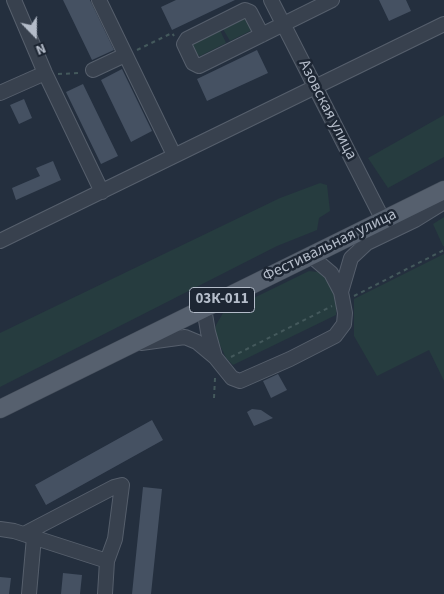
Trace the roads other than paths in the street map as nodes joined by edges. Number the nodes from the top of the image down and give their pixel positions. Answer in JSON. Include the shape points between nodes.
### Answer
{"nodes":[{"id":1,"x":14,"y":0,"type":"edge"},
{"id":2,"x":99,"y":0,"type":"edge"},
{"id":3,"x":270,"y":0,"type":"edge"},
{"id":4,"x":332,"y":0,"type":"edge"},
{"id":5,"x":283,"y":24,"type":"junction"},
{"id":6,"x":444,"y":24,"type":"edge"},
{"id":7,"x":262,"y":34,"type":"junction"},
{"id":8,"x":125,"y":55,"type":"junction"},
{"id":9,"x":92,"y":70,"type":"road end"},
{"id":10,"x":45,"y":73,"type":"junction"},
{"id":11,"x":315,"y":86,"type":"junction"},
{"id":12,"x":0,"y":93,"type":"edge"},
{"id":13,"x":174,"y":155,"type":"junction"},
{"id":14,"x":444,"y":190,"type":"edge"},
{"id":15,"x":102,"y":192,"type":"junction"},
{"id":16,"x":444,"y":202,"type":"edge"},
{"id":17,"x":383,"y":220,"type":"junction"},
{"id":18,"x":0,"y":241,"type":"edge"},
{"id":19,"x":311,"y":256,"type":"junction"},
{"id":20,"x":342,"y":296,"type":"junction"},
{"id":21,"x":204,"y":308,"type":"junction"},
{"id":22,"x":132,"y":344,"type":"junction"},
{"id":23,"x":217,"y":360,"type":"junction"},
{"id":24,"x":0,"y":409,"type":"edge"},
{"id":25,"x":0,"y":529,"type":"edge"},
{"id":26,"x":29,"y":535,"type":"junction"},
{"id":27,"x":107,"y":561,"type":"junction"},
{"id":28,"x":29,"y":594,"type":"edge"},
{"id":29,"x":105,"y":594,"type":"edge"}],
"edges":[{"from":1,"to":10,"type":"street"},
{"from":2,"to":8,"type":"street"},
{"from":3,"to":5,"type":"street","name":"Азовская улица"},
{"from":4,"to":5,"type":"street"},
{"from":5,"to":7,"type":"street"},
{"from":5,"to":11,"type":"street","name":"Азовская улица"},
{"from":6,"to":11,"type":"street"},
{"from":7,"to":7,"type":"street","via":[[199,66],[193,63],[184,44],[187,39],[245,10],[250,12]]},
{"from":8,"to":9,"type":"street"},
{"from":8,"to":13,"type":"street"},
{"from":10,"to":12,"type":"street"},
{"from":10,"to":15,"type":"street"},
{"from":11,"to":13,"type":"street"},
{"from":11,"to":17,"type":"street","name":"Азовская улица"},
{"from":13,"to":15,"type":"street"},
{"from":14,"to":17,"type":"main road","name":"Фестивальная улица","number":"03К-011"},
{"from":15,"to":18,"type":"street"},
{"from":16,"to":20,"type":"street","via":[[367,243],[351,258]]},
{"from":17,"to":19,"type":"main road","name":"Фестивальная улица","number":"03К-011"},
{"from":19,"to":20,"type":"street","via":[[331,272]]},
{"from":19,"to":21,"type":"main road","name":"Фестивальная улица","number":"03К-011"},
{"from":20,"to":23,"type":"street","via":[[344,324],[335,336],[240,381],[232,378]]},
{"from":21,"to":22,"type":"main road","name":"Фестивальная улица","number":"03К-011"},
{"from":21,"to":23,"type":"street"},
{"from":22,"to":23,"type":"street","via":[[185,337],[197,342]]},
{"from":22,"to":24,"type":"main road","name":"Фестивальная улица","number":"03К-011"},
{"from":25,"to":26,"type":"street"},
{"from":26,"to":27,"type":"street"},
{"from":26,"to":27,"type":"street","via":[[122,485],[115,539]]},
{"from":26,"to":28,"type":"street"},
{"from":27,"to":29,"type":"street"}]}
